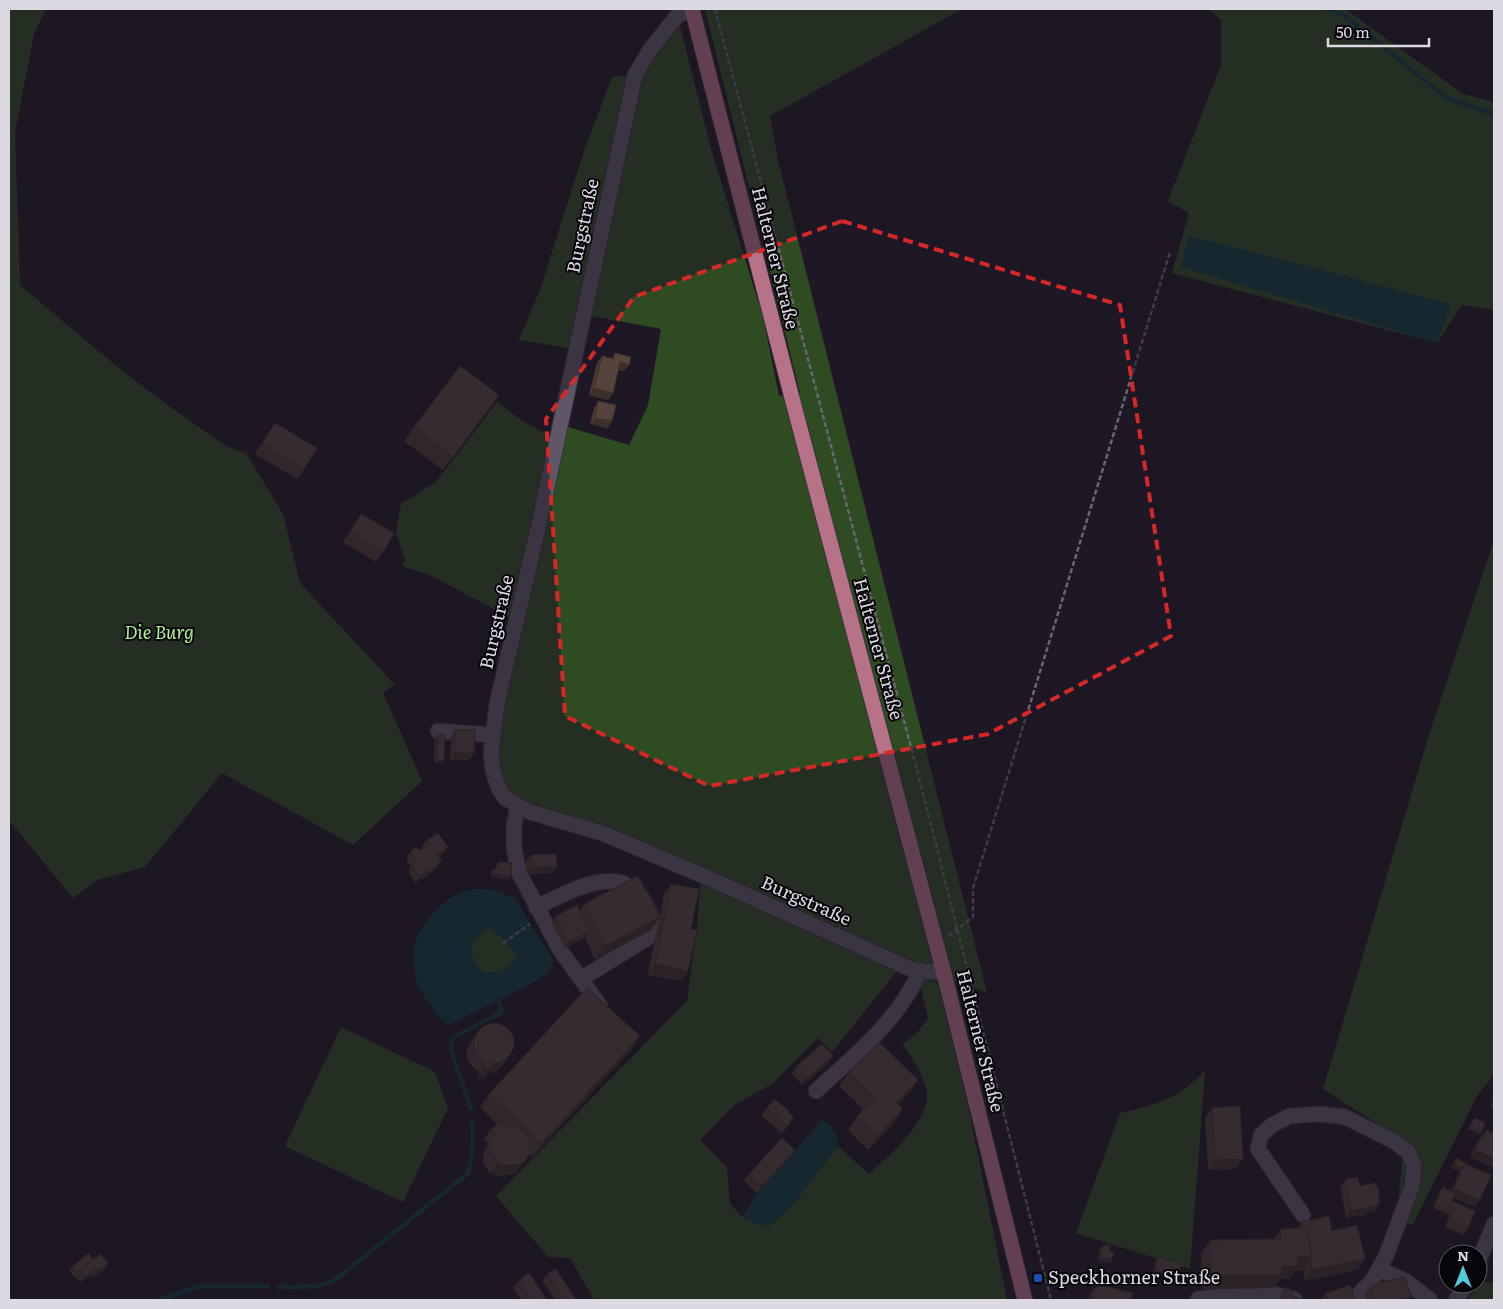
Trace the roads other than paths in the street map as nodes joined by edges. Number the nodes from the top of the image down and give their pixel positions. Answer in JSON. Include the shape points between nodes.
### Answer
{"nodes":[{"id":1,"x":692,"y":9,"type":"edge"},
{"id":2,"x":438,"y":731,"type":"dead end"},
{"id":3,"x":493,"y":735,"type":"junction"},
{"id":4,"x":518,"y":806,"type":"junction"},
{"id":5,"x":539,"y":912,"type":"junction"},
{"id":6,"x":920,"y":971,"type":"junction"},
{"id":7,"x":944,"y":973,"type":"junction"},
{"id":8,"x":581,"y":978,"type":"junction"},
{"id":9,"x":610,"y":1016,"type":"edge"},
{"id":10,"x":816,"y":1092,"type":"dead end"},
{"id":11,"x":1303,"y":1215,"type":"dead end"},
{"id":12,"x":1494,"y":1224,"type":"edge"},
{"id":13,"x":1486,"y":1244,"type":"edge"},
{"id":14,"x":1379,"y":1269,"type":"junction"},
{"id":15,"x":1026,"y":1300,"type":"edge"},
{"id":16,"x":1198,"y":1300,"type":"edge"},
{"id":17,"x":1295,"y":1300,"type":"edge"},
{"id":18,"x":1356,"y":1300,"type":"edge"},
{"id":19,"x":1430,"y":1300,"type":"edge"}],
"edges":[{"from":1,"to":3,"type":"street","name":"Burgstraße","via":[[677,16],[650,50],[635,76],[540,520],[497,703]]},
{"from":1,"to":7,"type":"main road","name":"Halterner Straße"},
{"from":2,"to":3,"type":"street"},
{"from":3,"to":4,"type":"street","name":"Burgstraße","via":[[493,771],[498,787],[505,798]]},
{"from":4,"to":5,"type":"street","via":[[514,848],[519,873]]},
{"from":4,"to":6,"type":"street","name":"Burgstraße","via":[[602,833]]},
{"from":5,"to":8,"type":"street","via":[[560,950]]},
{"from":5,"to":8,"type":"street","via":[[594,882],[610,880],[635,889],[645,903],[654,926],[649,937]]},
{"from":6,"to":7,"type":"street","name":"Burgstraße"},
{"from":6,"to":10,"type":"street","via":[[913,988],[874,1037]]},
{"from":7,"to":15,"type":"main road","name":"Halterner Straße"},
{"from":8,"to":9,"type":"street","via":[[598,1005]]},
{"from":11,"to":14,"type":"street","via":[[1258,1149],[1261,1135],[1272,1125],[1290,1116],[1321,1114],[1345,1117],[1395,1142],[1408,1152],[1414,1166],[1412,1186]]},
{"from":12,"to":13,"type":"street"},
{"from":14,"to":18,"type":"street"},
{"from":14,"to":19,"type":"street","via":[[1407,1282]]},
{"from":16,"to":17,"type":"street","via":[[1275,1294]]}]}
